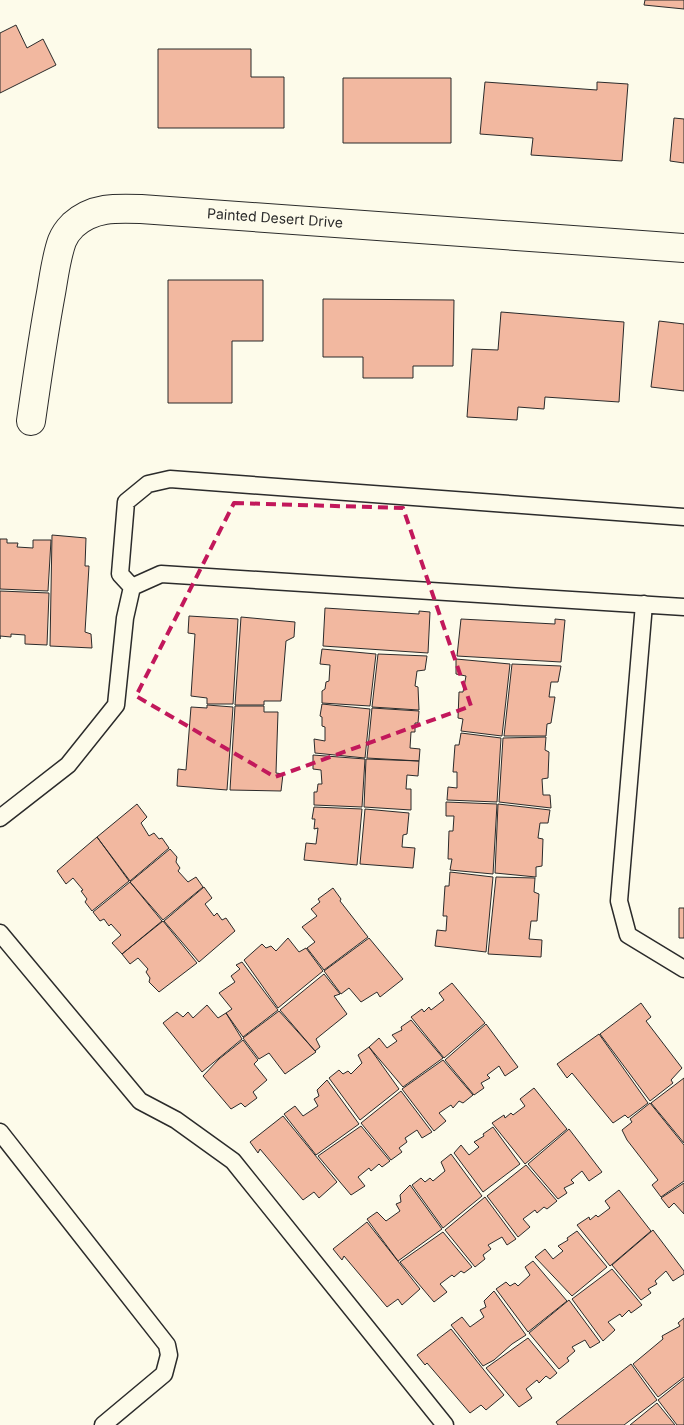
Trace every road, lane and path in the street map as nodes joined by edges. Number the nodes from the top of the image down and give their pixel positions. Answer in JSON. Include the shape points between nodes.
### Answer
{"nodes":[{"id":1,"x":684,"y":248,"type":"edge"},
{"id":2,"x":31,"y":421,"type":"dead end"},
{"id":3,"x":684,"y":517,"type":"edge"},
{"id":4,"x":132,"y":587,"type":"junction"},
{"id":5,"x":644,"y":604,"type":"junction"},
{"id":6,"x":684,"y":607,"type":"edge"},
{"id":7,"x":0,"y":818,"type":"edge"},
{"id":8,"x":0,"y":933,"type":"edge"},
{"id":9,"x":684,"y":969,"type":"edge"},
{"id":10,"x":0,"y":1132,"type":"edge"},
{"id":11,"x":103,"y":1425,"type":"edge"},
{"id":12,"x":445,"y":1425,"type":"edge"}],
"edges":[{"from":1,"to":2,"type":"street","name":"Painted Desert Drive","via":[[141,209],[100,210],[86,215],[63,239],[47,312]]},
{"from":3,"to":4,"type":"lane","via":[[170,479],[148,484],[126,502],[120,574]]},
{"from":4,"to":5,"type":"lane","via":[[161,574]]},
{"from":4,"to":7,"type":"lane","via":[[125,618],[116,705],[68,765]]},
{"from":5,"to":6,"type":"lane"},
{"from":5,"to":9,"type":"lane","via":[[618,901],[628,935]]},
{"from":8,"to":12,"type":"lane","via":[[140,1102],[176,1120],[233,1161]]},
{"from":10,"to":11,"type":"lane","via":[[167,1345],[169,1355],[164,1374]]}]}
